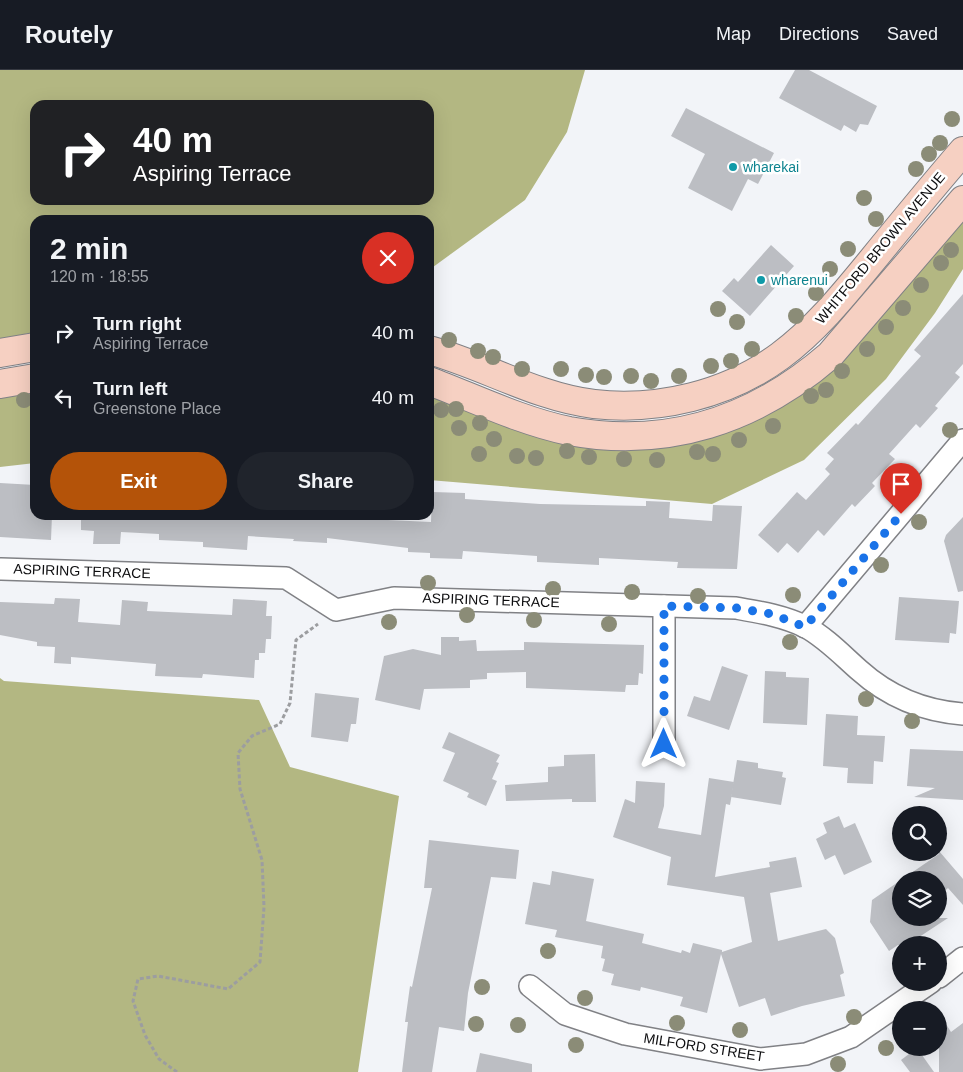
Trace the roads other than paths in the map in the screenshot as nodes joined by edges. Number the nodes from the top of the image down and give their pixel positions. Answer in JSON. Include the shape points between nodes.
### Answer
{"nodes":[{"id":1,"x":963,"y":151,"type":"edge"},
{"id":2,"x":963,"y":200,"type":"edge"},
{"id":3,"x":30,"y":348,"type":"edge"},
{"id":4,"x":434,"y":352,"type":"edge"},
{"id":5,"x":0,"y":353,"type":"edge"},
{"id":6,"x":30,"y":379,"type":"edge"},
{"id":7,"x":434,"y":383,"type":"edge"},
{"id":8,"x":0,"y":384,"type":"edge"},
{"id":9,"x":963,"y":440,"type":"edge"},
{"id":10,"x":1,"y":569,"type":"edge"},
{"id":11,"x":664,"y":606,"type":"junction"},
{"id":12,"x":805,"y":627,"type":"junction"},
{"id":13,"x":963,"y":714,"type":"edge"},
{"id":14,"x":664,"y":744,"type":"dead end"},
{"id":15,"x":963,"y":958,"type":"edge"},
{"id":16,"x":947,"y":971,"type":"edge"},
{"id":17,"x":530,"y":986,"type":"dead end"},
{"id":18,"x":918,"y":991,"type":"edge"}],
"edges":[{"from":1,"to":4,"type":"main road","name":"WHITFORD BROWN AVENUE","via":[[813,326],[780,356],[753,374],[719,388],[661,403],[636,406],[593,404],[558,397]]},
{"from":2,"to":7,"type":"main road","via":[[830,355],[779,393],[733,417],[679,432],[614,436],[568,430],[534,421]]},
{"from":3,"to":5,"type":"main road"},
{"from":6,"to":8,"type":"main road"},
{"from":9,"to":12,"type":"street"},
{"from":10,"to":11,"type":"street","name":"ASPIRING TERRACE","via":[[286,578],[336,610],[394,598]]},
{"from":11,"to":12,"type":"street","name":"ASPIRING TERRACE","via":[[736,608],[772,614]]},
{"from":11,"to":14,"type":"street"},
{"from":12,"to":13,"type":"street","name":"ASPIRING TERRACE","via":[[898,698],[922,707]]},
{"from":15,"to":16,"type":"street"},
{"from":17,"to":18,"type":"street","name":"MILFORD STREET","via":[[566,1014],[625,1034],[760,1059],[806,1054],[851,1037]]}]}
